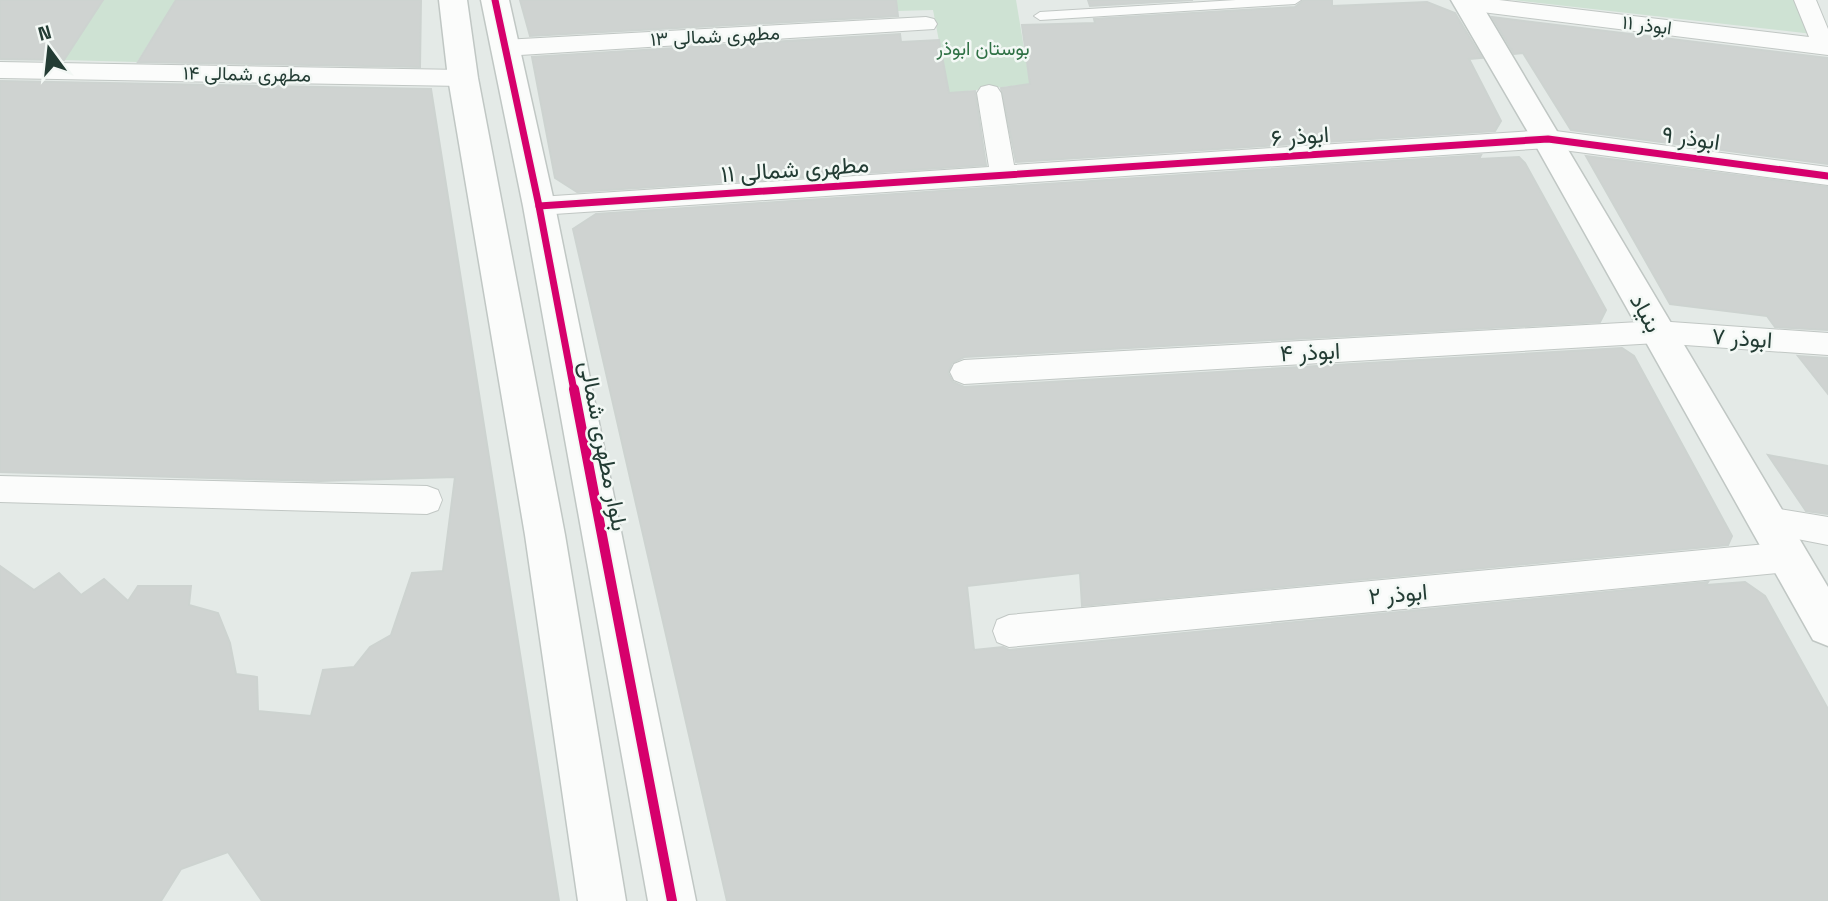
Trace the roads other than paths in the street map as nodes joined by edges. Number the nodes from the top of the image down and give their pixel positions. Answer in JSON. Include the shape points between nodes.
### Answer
{"nodes":[{"id":1,"x":453,"y":0,"type":"edge"},
{"id":2,"x":495,"y":0,"type":"edge"},
{"id":3,"x":1294,"y":0,"type":"edge"},
{"id":4,"x":1805,"y":0,"type":"edge"},
{"id":5,"x":1466,"y":2,"type":"edge"},
{"id":6,"x":1040,"y":16,"type":"dead end"},
{"id":7,"x":926,"y":24,"type":"dead end"},
{"id":8,"x":1826,"y":47,"type":"edge"},
{"id":9,"x":505,"y":48,"type":"junction"},
{"id":10,"x":0,"y":70,"type":"edge"},
{"id":11,"x":463,"y":78,"type":"junction"},
{"id":12,"x":989,"y":93,"type":"dead end"},
{"id":13,"x":1548,"y":139,"type":"junction"},
{"id":14,"x":1053,"y":171,"type":"joint"},
{"id":15,"x":1003,"y":174,"type":"junction"},
{"id":16,"x":1828,"y":176,"type":"edge"},
{"id":17,"x":539,"y":206,"type":"junction"},
{"id":18,"x":1657,"y":332,"type":"junction"},
{"id":19,"x":1828,"y":344,"type":"edge"},
{"id":20,"x":964,"y":372,"type":"dead end"},
{"id":21,"x":0,"y":489,"type":"edge"},
{"id":22,"x":427,"y":500,"type":"dead end"},
{"id":23,"x":1767,"y":521,"type":"junction"},
{"id":24,"x":1828,"y":531,"type":"edge"},
{"id":25,"x":1788,"y":557,"type":"junction"},
{"id":26,"x":1828,"y":626,"type":"edge"},
{"id":27,"x":1009,"y":631,"type":"dead end"},
{"id":28,"x":602,"y":901,"type":"edge"},
{"id":29,"x":672,"y":901,"type":"edge"}],
"edges":[{"from":1,"to":11,"type":"street"},
{"from":2,"to":9,"type":"street","name":"بلوار مطهری شمالی"},
{"from":3,"to":6,"type":"lane"},
{"from":4,"to":8,"type":"street"},
{"from":5,"to":8,"type":"street","name":"ابوذر ۱۱"},
{"from":5,"to":13,"type":"street","name":"بنیاد"},
{"from":7,"to":9,"type":"street","name":"مطهری شمالی ۱۳"},
{"from":9,"to":17,"type":"street","name":"بلوار مطهری شمالی"},
{"from":10,"to":11,"type":"street","name":"مطهری شمالی ۱۴"},
{"from":11,"to":28,"type":"street","via":[[545,534]]},
{"from":12,"to":15,"type":"street"},
{"from":13,"to":14,"type":"street","name":"ابوذر ۶"},
{"from":13,"to":16,"type":"street","name":"ابوذر ۹"},
{"from":13,"to":18,"type":"street","name":"بنیاد"},
{"from":14,"to":15,"type":"street","name":"مطهری شمالی ۱۱"},
{"from":15,"to":17,"type":"street","name":"مطهری شمالی ۱۱"},
{"from":17,"to":29,"type":"street","name":"بلوار مطهری شمالی"},
{"from":18,"to":19,"type":"street","name":"ابوذر ۷"},
{"from":18,"to":20,"type":"street","name":"ابوذر ۴"},
{"from":18,"to":23,"type":"street","name":"بنیاد"},
{"from":21,"to":22,"type":"street"},
{"from":23,"to":24,"type":"street"},
{"from":23,"to":25,"type":"street","name":"بنیاد"},
{"from":25,"to":26,"type":"street","name":"بنیاد"},
{"from":25,"to":27,"type":"street","name":"ابوذر ۲"}]}
